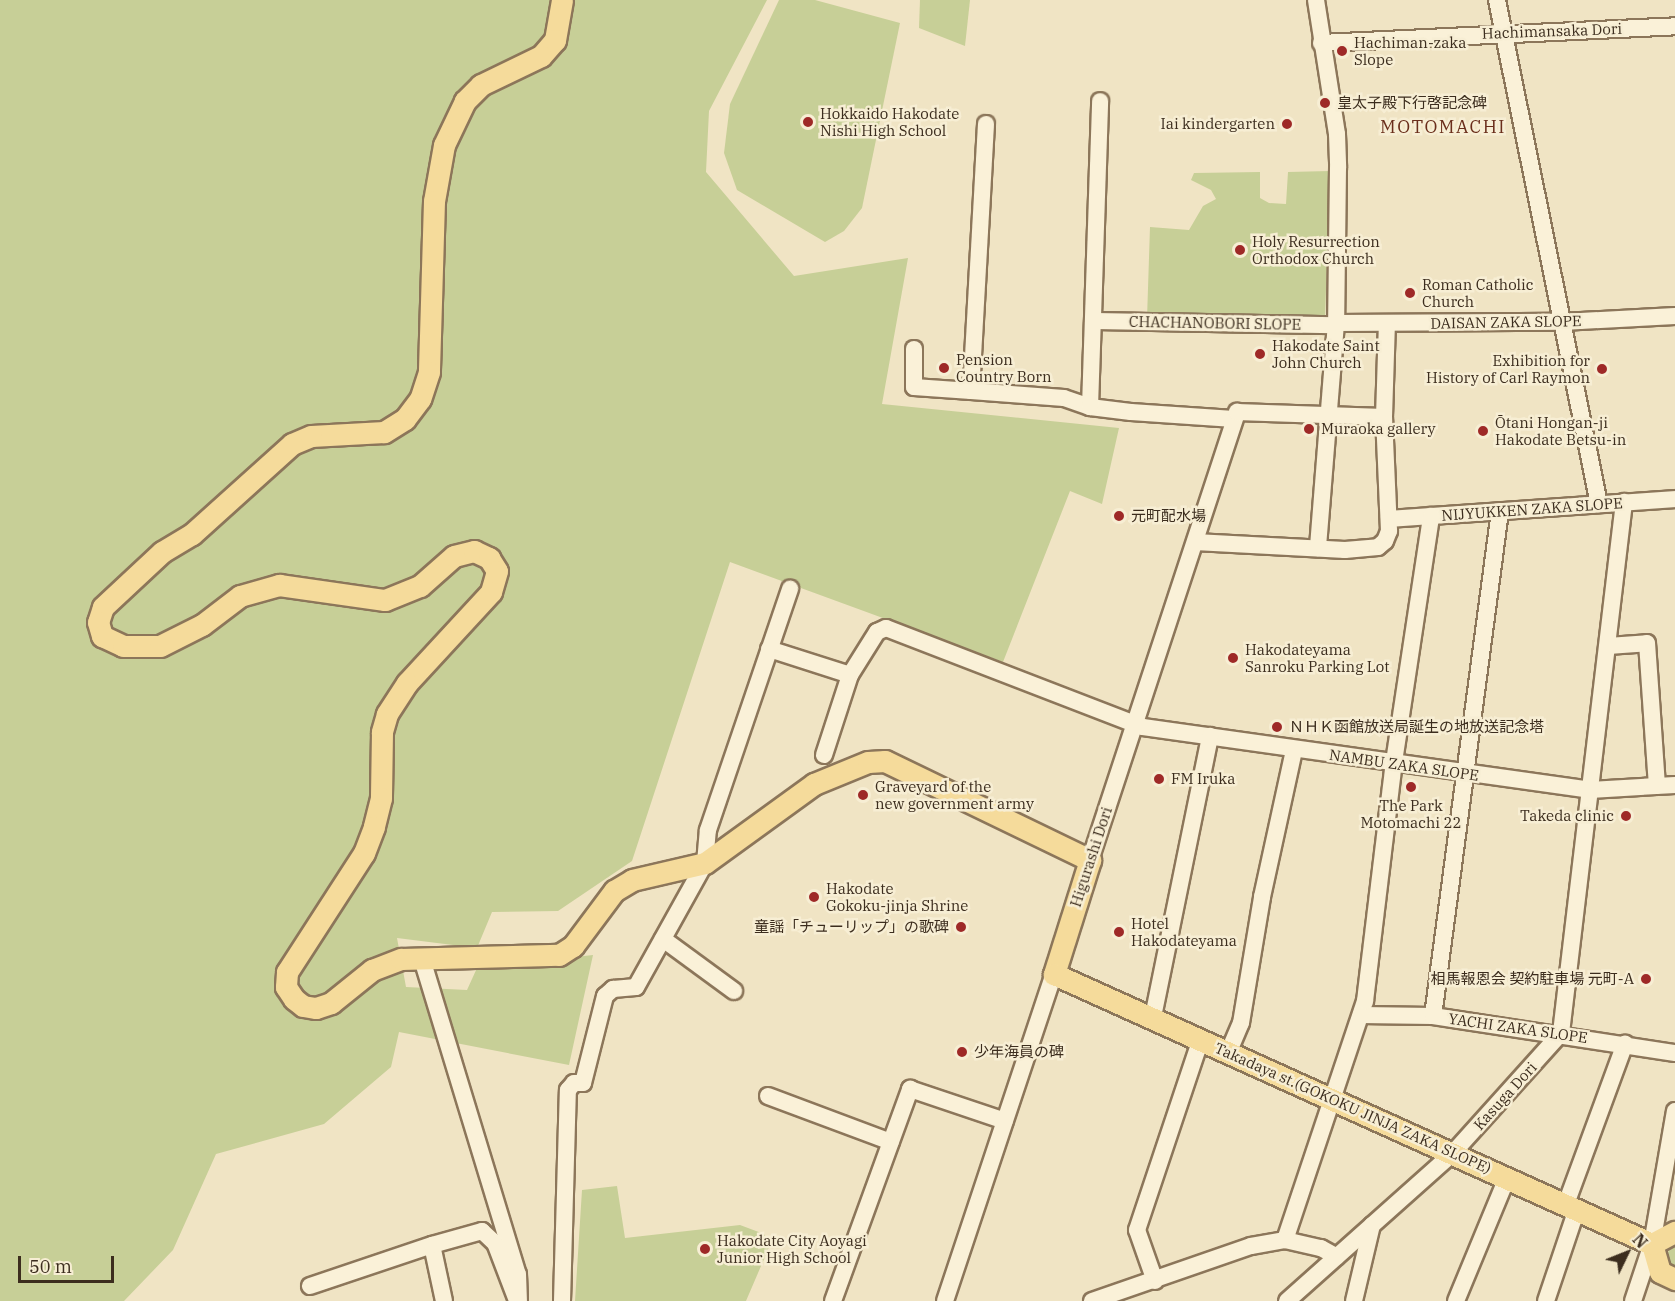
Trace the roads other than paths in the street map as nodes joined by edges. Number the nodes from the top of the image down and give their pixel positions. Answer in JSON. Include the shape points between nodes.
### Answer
{"nodes":[{"id":1,"x":562,"y":0,"type":"edge"},
{"id":2,"x":1316,"y":0,"type":"edge"},
{"id":3,"x":1497,"y":0,"type":"edge"},
{"id":4,"x":1675,"y":26,"type":"edge"},
{"id":5,"x":1504,"y":33,"type":"junction"},
{"id":6,"x":1321,"y":43,"type":"junction"},
{"id":7,"x":1100,"y":100,"type":"dead end"},
{"id":8,"x":986,"y":124,"type":"dead end"},
{"id":9,"x":1675,"y":316,"type":"edge"},
{"id":10,"x":1095,"y":321,"type":"junction"},
{"id":11,"x":1387,"y":322,"type":"junction"},
{"id":12,"x":1563,"y":322,"type":"junction"},
{"id":13,"x":1336,"y":324,"type":"junction"},
{"id":14,"x":914,"y":349,"type":"dead end"},
{"id":15,"x":971,"y":391,"type":"junction"},
{"id":16,"x":1090,"y":407,"type":"junction"},
{"id":17,"x":1329,"y":414,"type":"junction"},
{"id":18,"x":1235,"y":416,"type":"junction"},
{"id":19,"x":1384,"y":417,"type":"junction"},
{"id":20,"x":1675,"y":499,"type":"edge"},
{"id":21,"x":1624,"y":502,"type":"junction"},
{"id":22,"x":1599,"y":504,"type":"junction"},
{"id":23,"x":1500,"y":511,"type":"junction"},
{"id":24,"x":1431,"y":516,"type":"junction"},
{"id":25,"x":1389,"y":519,"type":"junction"},
{"id":26,"x":1195,"y":542,"type":"junction"},
{"id":27,"x":1318,"y":548,"type":"junction"},
{"id":28,"x":790,"y":589,"type":"dead end"},
{"id":29,"x":1608,"y":646,"type":"junction"},
{"id":30,"x":769,"y":649,"type":"junction"},
{"id":31,"x":850,"y":675,"type":"junction"},
{"id":32,"x":1135,"y":725,"type":"junction"},
{"id":33,"x":1210,"y":736,"type":"junction"},
{"id":34,"x":1294,"y":750,"type":"junction"},
{"id":35,"x":824,"y":755,"type":"dead end"},
{"id":36,"x":1394,"y":762,"type":"junction"},
{"id":37,"x":1464,"y":773,"type":"junction"},
{"id":38,"x":1675,"y":785,"type":"edge"},
{"id":39,"x":1657,"y":786,"type":"junction"},
{"id":40,"x":1590,"y":790,"type":"junction"},
{"id":41,"x":1090,"y":860,"type":"junction"},
{"id":42,"x":705,"y":863,"type":"junction"},
{"id":43,"x":663,"y":939,"type":"junction"},
{"id":44,"x":422,"y":959,"type":"junction"},
{"id":45,"x":1054,"y":974,"type":"junction"},
{"id":46,"x":734,"y":991,"type":"dead end"},
{"id":47,"x":1361,"y":1015,"type":"junction"},
{"id":48,"x":1433,"y":1016,"type":"junction"},
{"id":49,"x":1153,"y":1017,"type":"junction"},
{"id":50,"x":1561,"y":1033,"type":"junction"},
{"id":51,"x":1201,"y":1039,"type":"junction"},
{"id":52,"x":1625,"y":1044,"type":"junction"},
{"id":53,"x":1229,"y":1051,"type":"junction"},
{"id":54,"x":1675,"y":1053,"type":"edge"},
{"id":55,"x":768,"y":1096,"type":"dead end"},
{"id":56,"x":1331,"y":1099,"type":"junction"},
{"id":57,"x":1675,"y":1111,"type":"edge"},
{"id":58,"x":1005,"y":1122,"type":"junction"},
{"id":59,"x":891,"y":1142,"type":"junction"},
{"id":60,"x":1453,"y":1153,"type":"junction"},
{"id":61,"x":1507,"y":1178,"type":"junction"},
{"id":62,"x":1572,"y":1207,"type":"junction"},
{"id":63,"x":1372,"y":1225,"type":"junction"},
{"id":64,"x":1675,"y":1232,"type":"edge"},
{"id":65,"x":1285,"y":1240,"type":"junction"},
{"id":66,"x":1652,"y":1244,"type":"junction"},
{"id":67,"x":432,"y":1245,"type":"junction"},
{"id":68,"x":1337,"y":1257,"type":"junction"},
{"id":69,"x":1675,"y":1279,"type":"edge"},
{"id":70,"x":1155,"y":1281,"type":"junction"},
{"id":71,"x":310,"y":1286,"type":"dead end"},
{"id":72,"x":444,"y":1301,"type":"edge"},
{"id":73,"x":518,"y":1301,"type":"edge"},
{"id":74,"x":562,"y":1301,"type":"edge"},
{"id":75,"x":832,"y":1301,"type":"edge"},
{"id":76,"x":945,"y":1301,"type":"edge"},
{"id":77,"x":1092,"y":1301,"type":"edge"},
{"id":78,"x":1287,"y":1301,"type":"edge"},
{"id":79,"x":1354,"y":1301,"type":"edge"},
{"id":80,"x":1456,"y":1301,"type":"edge"},
{"id":81,"x":1546,"y":1301,"type":"edge"},
{"id":82,"x":1633,"y":1301,"type":"edge"}],
"edges":[{"from":1,"to":44,"type":"main road","via":[[555,40],[541,56],[519,69],[502,71],[465,100],[444,145],[434,201],[429,372],[420,399],[405,419],[384,432],[311,436],[292,444],[192,534],[162,552],[103,607],[98,622],[102,636],[123,646],[160,646],[193,630],[240,596],[279,585],[385,600],[420,586],[454,556],[474,551],[489,558],[497,572],[491,592],[407,683],[387,714],[382,732],[381,798],[374,827],[364,853],[287,972],[286,987],[303,1006],[316,1008],[332,1003],[372,970],[401,959]]},
{"from":2,"to":6,"type":"street"},
{"from":3,"to":5,"type":"street"},
{"from":4,"to":5,"type":"street","name":"Hachimansaka Dori"},
{"from":5,"to":6,"type":"street","name":"Hachimansaka Dori"},
{"from":5,"to":12,"type":"street"},
{"from":6,"to":13,"type":"street","via":[[1337,134]]},
{"from":7,"to":10,"type":"street"},
{"from":8,"to":15,"type":"street"},
{"from":9,"to":12,"type":"street","name":"DAISAN ZAKA SLOPE"},
{"from":10,"to":13,"type":"street","name":"CHACHANOBORI SLOPE"},
{"from":10,"to":16,"type":"street"},
{"from":11,"to":12,"type":"street","name":"DAISAN ZAKA SLOPE"},
{"from":11,"to":13,"type":"street","name":"DAISAN ZAKA SLOPE"},
{"from":11,"to":19,"type":"street"},
{"from":12,"to":22,"type":"street"},
{"from":13,"to":17,"type":"street"},
{"from":14,"to":15,"type":"street","via":[[914,387]]},
{"from":15,"to":16,"type":"street","via":[[1064,398]]},
{"from":16,"to":18,"type":"street"},
{"from":17,"to":18,"type":"street"},
{"from":17,"to":19,"type":"street"},
{"from":17,"to":27,"type":"street"},
{"from":18,"to":26,"type":"street","name":"Higurashi Dori"},
{"from":19,"to":25,"type":"street"},
{"from":20,"to":21,"type":"street","name":"NIJYUKKEN ZAKA SLOPE"},
{"from":21,"to":22,"type":"street","name":"NIJYUKKEN ZAKA SLOPE"},
{"from":21,"to":29,"type":"street"},
{"from":22,"to":23,"type":"street","name":"NIJYUKKEN ZAKA SLOPE"},
{"from":23,"to":24,"type":"street","name":"NIJYUKKEN ZAKA SLOPE"},
{"from":23,"to":37,"type":"street"},
{"from":24,"to":25,"type":"street","name":"NIJYUKKEN ZAKA SLOPE"},
{"from":24,"to":36,"type":"street"},
{"from":25,"to":27,"type":"street","via":[[1389,531],[1378,547]]},
{"from":26,"to":27,"type":"street"},
{"from":26,"to":32,"type":"street","name":"Higurashi Dori"},
{"from":28,"to":30,"type":"street"},
{"from":29,"to":39,"type":"street","via":[[1647,643]]},
{"from":29,"to":40,"type":"street"},
{"from":30,"to":31,"type":"street"},
{"from":30,"to":42,"type":"street","via":[[708,830]]},
{"from":31,"to":32,"type":"street","name":"NAMBU ZAKA SLOPE","via":[[877,632],[886,628]]},
{"from":31,"to":35,"type":"street","name":"NAMBU ZAKA SLOPE"},
{"from":32,"to":33,"type":"street","name":"NAMBU ZAKA SLOPE"},
{"from":32,"to":41,"type":"street","name":"Higurashi Dori"},
{"from":33,"to":34,"type":"street","name":"NAMBU ZAKA SLOPE"},
{"from":33,"to":49,"type":"street"},
{"from":34,"to":36,"type":"street","name":"NAMBU ZAKA SLOPE"},
{"from":34,"to":53,"type":"street","via":[[1262,897],[1241,1023]]},
{"from":36,"to":37,"type":"street","name":"NAMBU ZAKA SLOPE"},
{"from":36,"to":47,"type":"street"},
{"from":37,"to":40,"type":"street","name":"NAMBU ZAKA SLOPE"},
{"from":37,"to":48,"type":"street"},
{"from":38,"to":39,"type":"street","name":"NAMBU ZAKA SLOPE"},
{"from":39,"to":40,"type":"street","name":"NAMBU ZAKA SLOPE"},
{"from":40,"to":50,"type":"street"},
{"from":41,"to":42,"type":"main road","via":[[885,761],[868,762],[814,784]]},
{"from":41,"to":45,"type":"main road","name":"Higurashi Dori"},
{"from":42,"to":43,"type":"street"},
{"from":42,"to":44,"type":"main road","via":[[632,880],[614,891],[573,946],[559,956]]},
{"from":43,"to":46,"type":"street"},
{"from":43,"to":74,"type":"street","via":[[636,987],[613,989],[605,996],[583,1083],[574,1083],[568,1090]]},
{"from":44,"to":73,"type":"street","via":[[518,1274]]},
{"from":45,"to":49,"type":"main road","name":"Takadaya st.(GOKOKU JINJA ZAKA SLOPE)"},
{"from":45,"to":58,"type":"street","name":"Higurashi Dori"},
{"from":47,"to":48,"type":"street","name":"YACHI ZAKA SLOPE"},
{"from":47,"to":56,"type":"street"},
{"from":48,"to":50,"type":"street","name":"YACHI ZAKA SLOPE"},
{"from":49,"to":51,"type":"main road","name":"Takadaya st.(GOKOKU JINJA ZAKA SLOPE)"},
{"from":50,"to":52,"type":"street","name":"YACHI ZAKA SLOPE"},
{"from":50,"to":60,"type":"street","name":"Kasuga Dori"},
{"from":51,"to":53,"type":"main road","name":"Takadaya st.(GOKOKU JINJA ZAKA SLOPE)"},
{"from":51,"to":70,"type":"street","via":[[1137,1230]]},
{"from":52,"to":54,"type":"street","name":"YACHI ZAKA SLOPE"},
{"from":52,"to":62,"type":"street"},
{"from":53,"to":56,"type":"main road","name":"Takadaya st.(GOKOKU JINJA ZAKA SLOPE)"},
{"from":55,"to":59,"type":"street"},
{"from":56,"to":60,"type":"main road","name":"Takadaya st.(GOKOKU JINJA ZAKA SLOPE)"},
{"from":56,"to":65,"type":"street"},
{"from":57,"to":66,"type":"street"},
{"from":58,"to":59,"type":"street","via":[[910,1089]]},
{"from":58,"to":76,"type":"street","name":"Higurashi Dori"},
{"from":59,"to":75,"type":"street"},
{"from":60,"to":61,"type":"main road","name":"Takadaya st.(GOKOKU JINJA ZAKA SLOPE)"},
{"from":60,"to":63,"type":"street","name":"Kasuga Dori"},
{"from":61,"to":62,"type":"main road","name":"Takadaya st.(GOKOKU JINJA ZAKA SLOPE)"},
{"from":61,"to":80,"type":"street"},
{"from":62,"to":66,"type":"main road","name":"Takadaya st.(GOKOKU JINJA ZAKA SLOPE)"},
{"from":62,"to":81,"type":"street"},
{"from":63,"to":68,"type":"street","name":"Kasuga Dori"},
{"from":63,"to":79,"type":"street"},
{"from":64,"to":66,"type":"main road"},
{"from":65,"to":68,"type":"street","via":[[1321,1248]]},
{"from":65,"to":70,"type":"street","via":[[1237,1250]]},
{"from":66,"to":69,"type":"main road","via":[[1660,1272]]},
{"from":66,"to":82,"type":"street"},
{"from":67,"to":71,"type":"street"},
{"from":67,"to":72,"type":"street"},
{"from":67,"to":73,"type":"street","via":[[477,1231],[487,1232],[495,1242]]},
{"from":68,"to":78,"type":"street","name":"Kasuga Dori"},
{"from":70,"to":77,"type":"street"}]}
